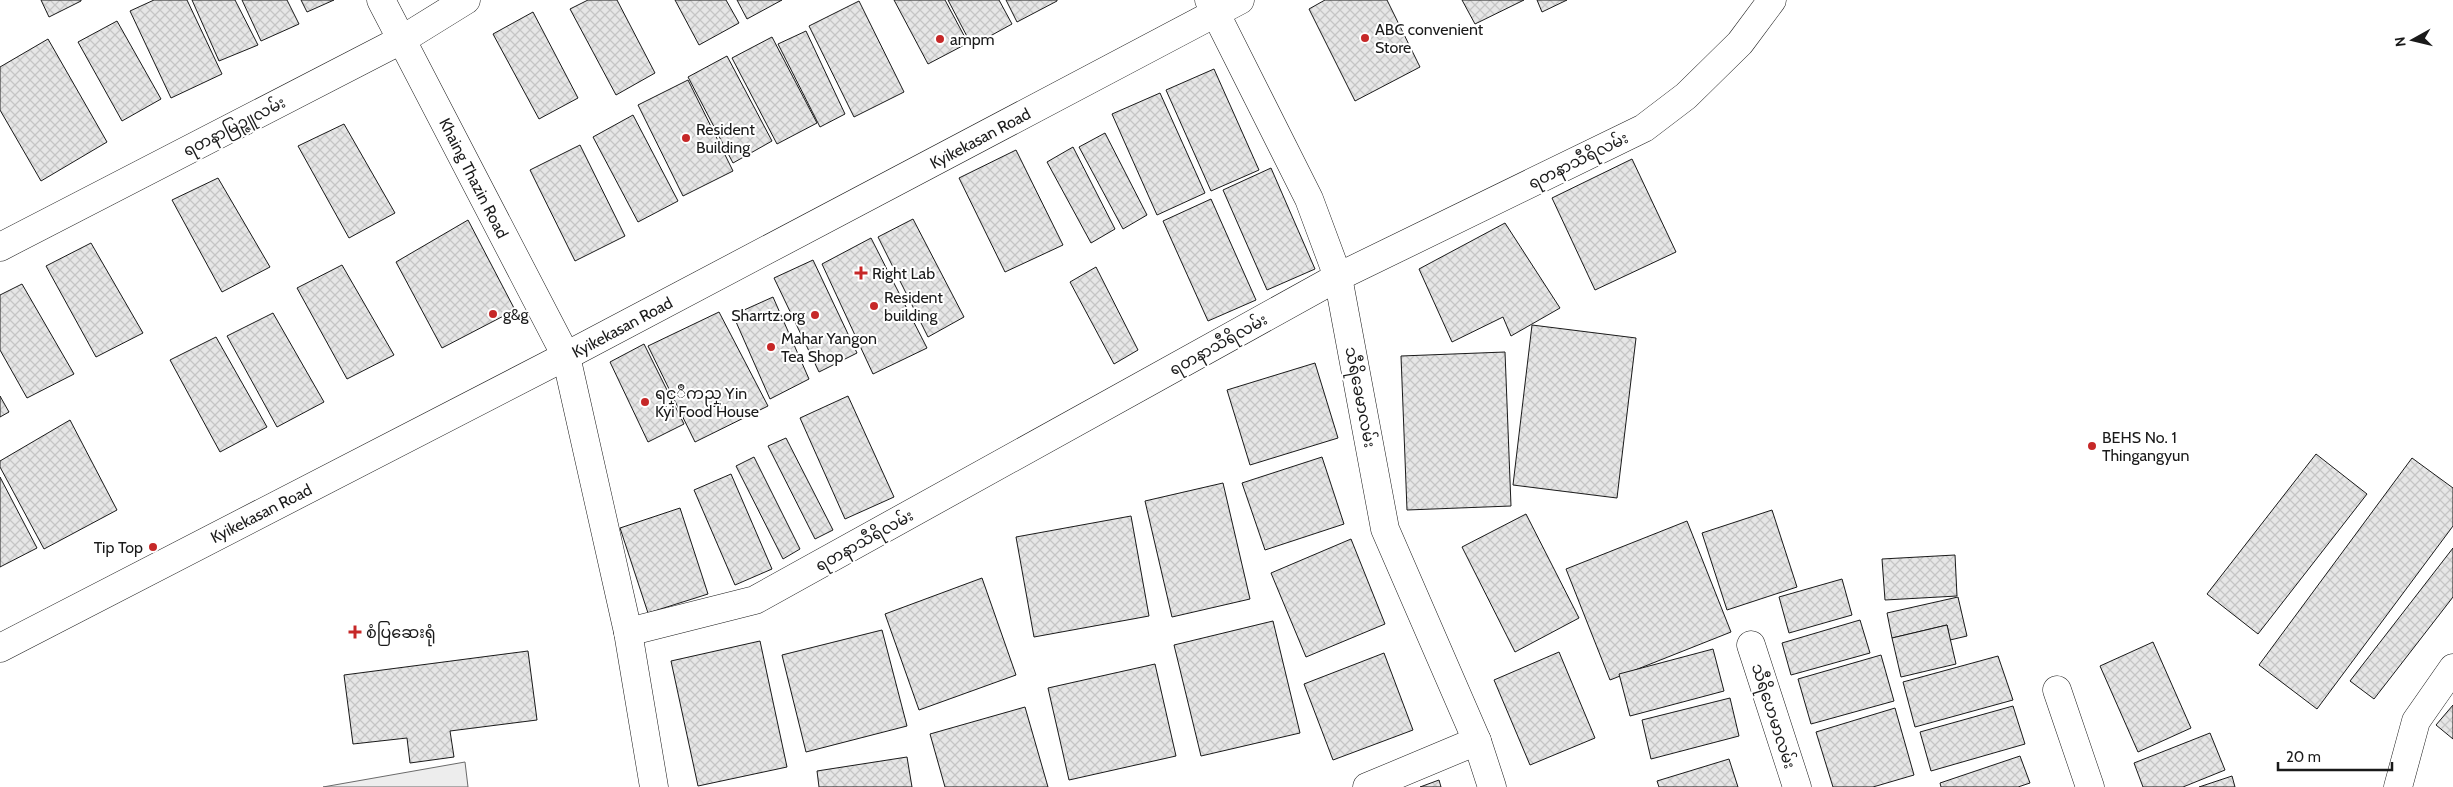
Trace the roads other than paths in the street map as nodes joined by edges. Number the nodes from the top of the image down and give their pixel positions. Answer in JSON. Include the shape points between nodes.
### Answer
{"nodes":[{"id":1,"x":381,"y":0,"type":"edge"},
{"id":2,"x":466,"y":0,"type":"edge"},
{"id":3,"x":1240,"y":0,"type":"edge"},
{"id":4,"x":1772,"y":0,"type":"edge"},
{"id":5,"x":1213,"y":6,"type":"edge"},
{"id":6,"x":403,"y":38,"type":"junction"},
{"id":7,"x":0,"y":246,"type":"edge"},
{"id":8,"x":1338,"y":277,"type":"junction"},
{"id":9,"x":566,"y":356,"type":"junction"},
{"id":10,"x":628,"y":632,"type":"junction"},
{"id":11,"x":1751,"y":645,"type":"dead end"},
{"id":12,"x":0,"y":648,"type":"edge"},
{"id":13,"x":2453,"y":668,"type":"edge"},
{"id":14,"x":2057,"y":690,"type":"dead end"},
{"id":15,"x":1477,"y":741,"type":"junction"},
{"id":16,"x":654,"y":787,"type":"edge"},
{"id":17,"x":1367,"y":787,"type":"edge"},
{"id":18,"x":1492,"y":787,"type":"edge"},
{"id":19,"x":1797,"y":787,"type":"edge"},
{"id":20,"x":2090,"y":787,"type":"edge"},
{"id":21,"x":2398,"y":787,"type":"edge"}],
"edges":[{"from":1,"to":6,"type":"street","name":"Khaing Thazin Road"},
{"from":2,"to":6,"type":"street","name":"ရတနာမြဉ္ဇူလမ်း"},
{"from":3,"to":5,"type":"street","name":"Kyikekasan Road"},
{"from":4,"to":8,"type":"street","name":"ရတနာသီရိလမ်း","via":[[1740,43],[1686,96],[1644,128]]},
{"from":5,"to":8,"type":"street","name":"သီရိခေမာလမ်း","via":[[1309,199]]},
{"from":5,"to":9,"type":"street","name":"Kyikekasan Road"},
{"from":6,"to":7,"type":"street","name":"ရတနာမြဉ္ဇူလမ်း"},
{"from":6,"to":9,"type":"street","name":"Khaing Thazin Road"},
{"from":8,"to":10,"type":"street","name":"ရတနာသီရိလမ်း","via":[[755,600]]},
{"from":8,"to":15,"type":"street","name":"သီရိခေမာလမ်း","via":[[1386,529]]},
{"from":9,"to":10,"type":"street","name":"Khaing Thazin Road"},
{"from":9,"to":12,"type":"street","name":"Kyikekasan Road"},
{"from":10,"to":16,"type":"street","name":"Khaing Thazin Road"},
{"from":11,"to":19,"type":"street","name":"သီရိဟေမာလမ်း"},
{"from":13,"to":21,"type":"street","via":[[2416,721]]},
{"from":14,"to":20,"type":"street"},
{"from":15,"to":17,"type":"street"},
{"from":15,"to":18,"type":"street","name":"သီရိခေမာလမ်း"}]}
